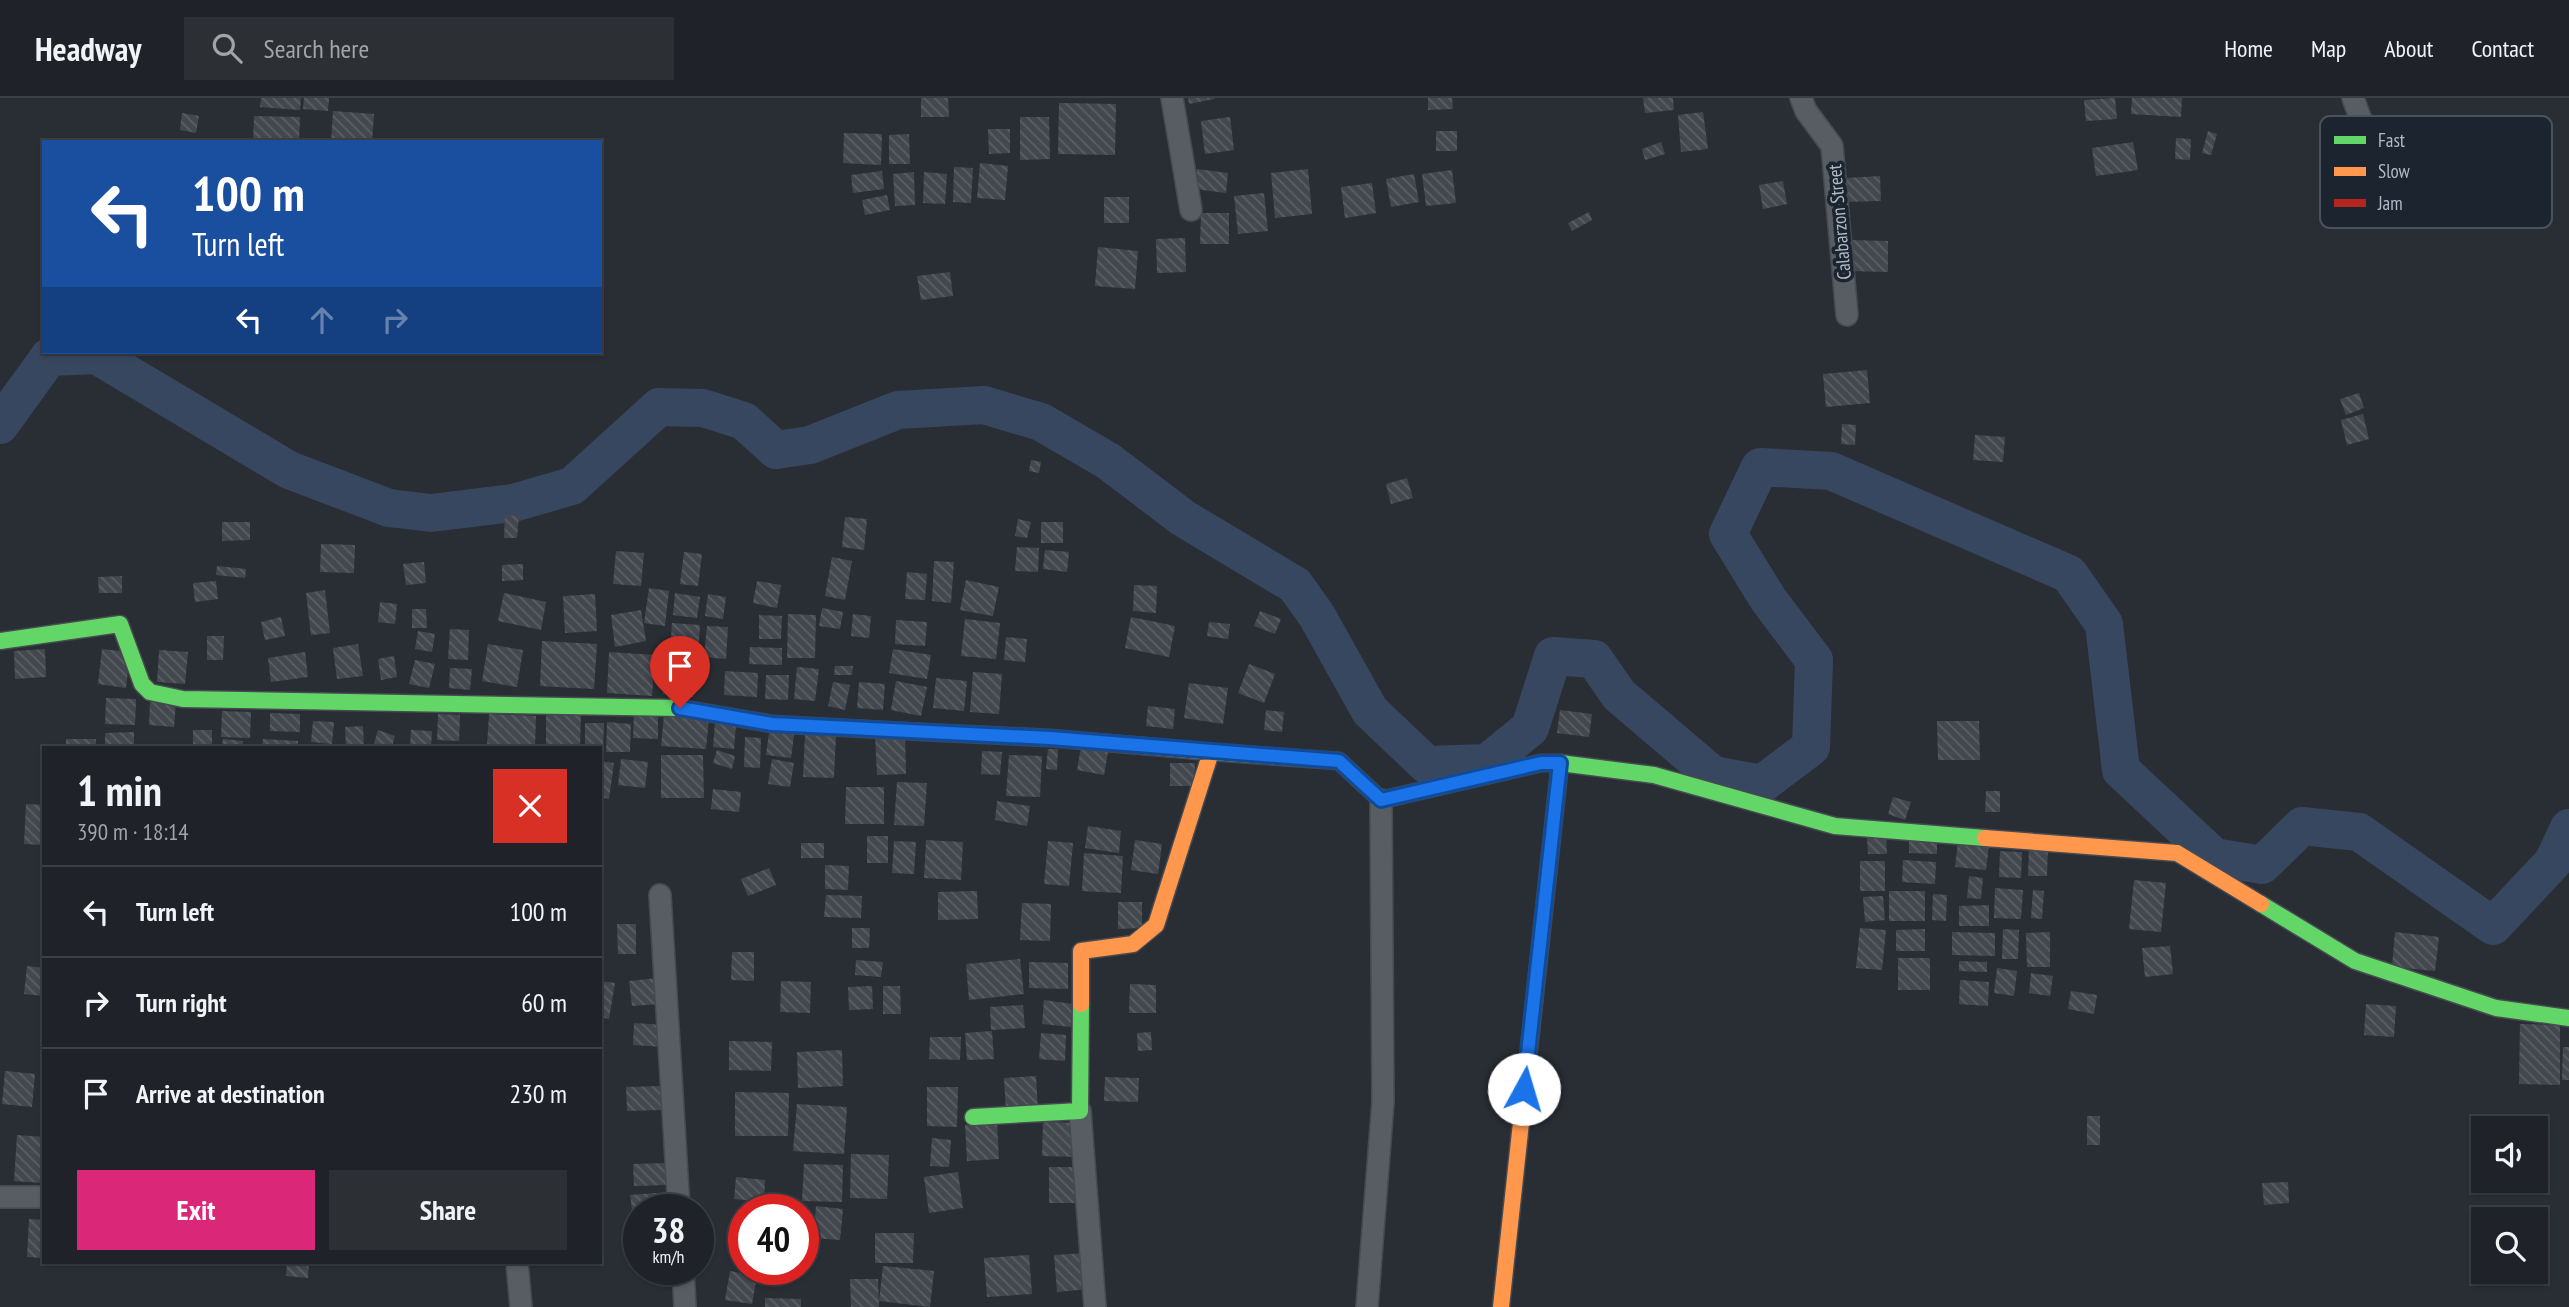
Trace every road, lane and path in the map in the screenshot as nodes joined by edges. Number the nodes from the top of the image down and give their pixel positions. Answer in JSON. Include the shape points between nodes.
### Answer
{"nodes":[{"id":1,"x":1172,"y":98,"type":"edge"},
{"id":2,"x":1801,"y":98,"type":"edge"},
{"id":3,"x":2353,"y":98,"type":"edge"},
{"id":4,"x":2360,"y":116,"type":"edge"},
{"id":5,"x":1191,"y":210,"type":"dead end"},
{"id":6,"x":1847,"y":315,"type":"dead end"},
{"id":7,"x":0,"y":642,"type":"edge"},
{"id":8,"x":1211,"y":752,"type":"junction"},
{"id":9,"x":1560,"y":763,"type":"junction"},
{"id":10,"x":1381,"y":800,"type":"junction"},
{"id":11,"x":660,"y":895,"type":"dead end"},
{"id":12,"x":2569,"y":1018,"type":"edge"},
{"id":13,"x":1080,"y":1111,"type":"junction"},
{"id":14,"x":973,"y":1117,"type":"dead end"},
{"id":15,"x":678,"y":1194,"type":"edge"},
{"id":16,"x":0,"y":1197,"type":"edge"},
{"id":17,"x":42,"y":1197,"type":"edge"},
{"id":18,"x":517,"y":1264,"type":"edge"},
{"id":19,"x":684,"y":1285,"type":"edge"},
{"id":20,"x":521,"y":1307,"type":"edge"},
{"id":21,"x":685,"y":1307,"type":"edge"},
{"id":22,"x":1095,"y":1307,"type":"edge"},
{"id":23,"x":1367,"y":1307,"type":"edge"},
{"id":24,"x":1501,"y":1307,"type":"edge"}],
"edges":[{"from":1,"to":5,"type":"street"},
{"from":2,"to":6,"type":"street","name":"Calabarzon Street","via":[[1832,146]]},
{"from":3,"to":4,"type":"street"},
{"from":7,"to":8,"type":"street","via":[[120,624],[142,684],[150,692],[183,699],[680,708],[772,724],[1050,738]]},
{"from":8,"to":10,"type":"street","via":[[1339,761]]},
{"from":8,"to":13,"type":"street","via":[[1156,925],[1133,944],[1081,951]]},
{"from":9,"to":10,"type":"street","via":[[1541,763]]},
{"from":9,"to":12,"type":"street","via":[[1654,775],[1835,826],[2177,853],[2355,961],[2496,1008]]},
{"from":9,"to":24,"type":"street"},
{"from":10,"to":23,"type":"street","via":[[1383,1102]]},
{"from":11,"to":15,"type":"street"},
{"from":13,"to":14,"type":"street"},
{"from":13,"to":22,"type":"street"},
{"from":16,"to":17,"type":"street"},
{"from":18,"to":20,"type":"street"},
{"from":19,"to":21,"type":"street"}]}
